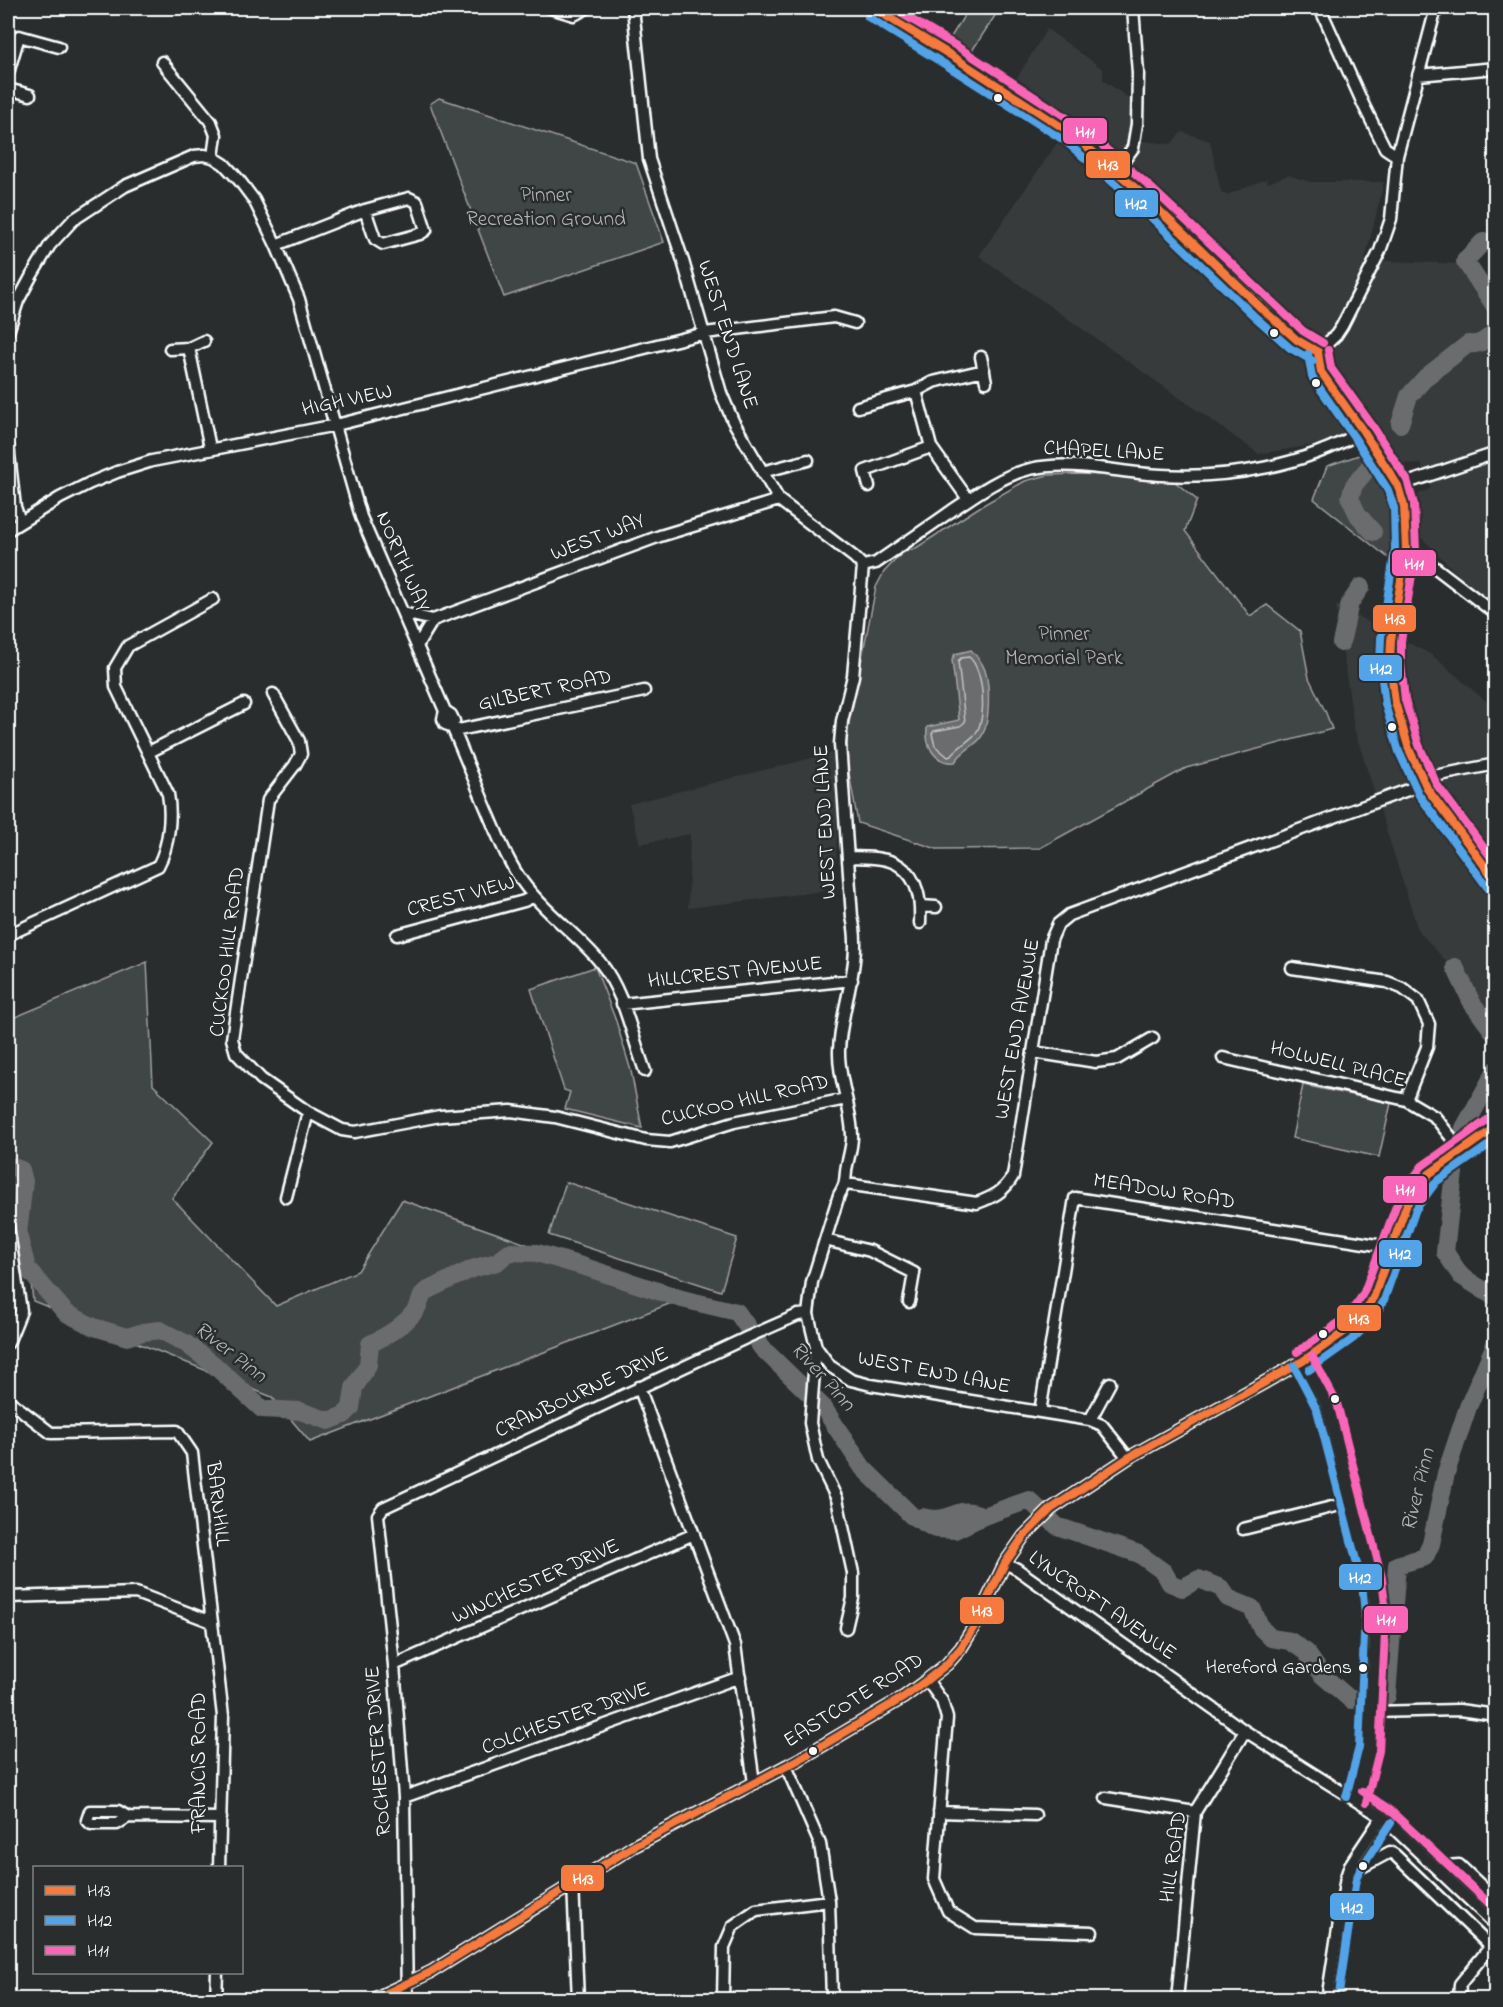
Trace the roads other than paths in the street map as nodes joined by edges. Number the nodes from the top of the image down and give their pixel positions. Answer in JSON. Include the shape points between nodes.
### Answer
{"nodes":[{"id":1,"x":551,"y":8,"type":"edge"},
{"id":2,"x":587,"y":8,"type":"edge"},
{"id":3,"x":633,"y":8,"type":"edge"},
{"id":4,"x":873,"y":8,"type":"edge"},
{"id":5,"x":1133,"y":8,"type":"edge"},
{"id":6,"x":1320,"y":8,"type":"edge"},
{"id":7,"x":1436,"y":8,"type":"edge"},
{"id":8,"x":59,"y":47,"type":"dead end"},
{"id":9,"x":162,"y":62,"type":"dead end"},
{"id":10,"x":1496,"y":68,"type":"edge"},
{"id":11,"x":8,"y":73,"type":"edge"},
{"id":12,"x":1418,"y":75,"type":"junction"},
{"id":13,"x":8,"y":89,"type":"edge"},
{"id":14,"x":30,"y":95,"type":"dead end"},
{"id":15,"x":1397,"y":156,"type":"junction"},
{"id":16,"x":213,"y":157,"type":"junction"},
{"id":17,"x":1116,"y":171,"type":"junction"},
{"id":18,"x":365,"y":210,"type":"junction"},
{"id":19,"x":276,"y":245,"type":"junction"},
{"id":20,"x":855,"y":323,"type":"dead end"},
{"id":21,"x":8,"y":332,"type":"edge"},
{"id":22,"x":705,"y":333,"type":"junction"},
{"id":23,"x":204,"y":341,"type":"dead end"},
{"id":24,"x":189,"y":348,"type":"junction"},
{"id":25,"x":170,"y":349,"type":"dead end"},
{"id":26,"x":1318,"y":351,"type":"junction"},
{"id":27,"x":981,"y":357,"type":"dead end"},
{"id":28,"x":984,"y":370,"type":"junction"},
{"id":29,"x":986,"y":382,"type":"dead end"},
{"id":30,"x":916,"y":391,"type":"junction"},
{"id":31,"x":858,"y":407,"type":"dead end"},
{"id":32,"x":336,"y":425,"type":"junction"},
{"id":33,"x":1363,"y":432,"type":"junction"},
{"id":34,"x":8,"y":445,"type":"edge"},
{"id":35,"x":931,"y":447,"type":"junction"},
{"id":36,"x":210,"y":448,"type":"junction"},
{"id":37,"x":1496,"y":453,"type":"edge"},
{"id":38,"x":808,"y":460,"type":"dead end"},
{"id":39,"x":762,"y":472,"type":"junction"},
{"id":40,"x":869,"y":486,"type":"dead end"},
{"id":41,"x":1398,"y":486,"type":"junction"},
{"id":42,"x":779,"y":500,"type":"junction"},
{"id":43,"x":968,"y":500,"type":"junction"},
{"id":44,"x":20,"y":521,"type":"junction"},
{"id":45,"x":8,"y":530,"type":"edge"},
{"id":46,"x":1406,"y":550,"type":"junction"},
{"id":47,"x":863,"y":566,"type":"junction"},
{"id":48,"x":213,"y":599,"type":"dead end"},
{"id":49,"x":404,"y":613,"type":"junction"},
{"id":50,"x":1496,"y":614,"type":"edge"},
{"id":51,"x":434,"y":620,"type":"junction"},
{"id":52,"x":417,"y":646,"type":"junction"},
{"id":53,"x":644,"y":691,"type":"dead end"},
{"id":54,"x":273,"y":694,"type":"dead end"},
{"id":55,"x":244,"y":704,"type":"dead end"},
{"id":56,"x":452,"y":728,"type":"junction"},
{"id":57,"x":149,"y":752,"type":"junction"},
{"id":58,"x":1496,"y":764,"type":"edge"},
{"id":59,"x":1423,"y":780,"type":"junction"},
{"id":60,"x":848,"y":857,"type":"junction"},
{"id":61,"x":1496,"y":882,"type":"edge"},
{"id":62,"x":534,"y":896,"type":"junction"},
{"id":63,"x":921,"y":906,"type":"junction"},
{"id":64,"x":936,"y":907,"type":"dead end"},
{"id":65,"x":920,"y":922,"type":"dead end"},
{"id":66,"x":8,"y":935,"type":"edge"},
{"id":67,"x":397,"y":935,"type":"dead end"},
{"id":68,"x":1292,"y":969,"type":"dead end"},
{"id":69,"x":852,"y":980,"type":"junction"},
{"id":70,"x":622,"y":1005,"type":"junction"},
{"id":71,"x":1154,"y":1038,"type":"dead end"},
{"id":72,"x":1033,"y":1052,"type":"junction"},
{"id":73,"x":1223,"y":1058,"type":"dead end"},
{"id":74,"x":645,"y":1071,"type":"dead end"},
{"id":75,"x":846,"y":1099,"type":"junction"},
{"id":76,"x":1406,"y":1100,"type":"junction"},
{"id":77,"x":308,"y":1112,"type":"junction"},
{"id":78,"x":1496,"y":1127,"type":"edge"},
{"id":79,"x":1461,"y":1150,"type":"junction"},
{"id":80,"x":846,"y":1184,"type":"junction"},
{"id":81,"x":286,"y":1197,"type":"dead end"},
{"id":82,"x":8,"y":1226,"type":"edge"},
{"id":83,"x":825,"y":1240,"type":"junction"},
{"id":84,"x":1390,"y":1247,"type":"junction"},
{"id":85,"x":909,"y":1302,"type":"dead end"},
{"id":86,"x":808,"y":1314,"type":"junction"},
{"id":87,"x":8,"y":1343,"type":"edge"},
{"id":88,"x":816,"y":1347,"type":"junction"},
{"id":89,"x":1303,"y":1361,"type":"junction"},
{"id":90,"x":1110,"y":1383,"type":"dead end"},
{"id":91,"x":639,"y":1387,"type":"junction"},
{"id":92,"x":8,"y":1400,"type":"edge"},
{"id":93,"x":1040,"y":1412,"type":"junction"},
{"id":94,"x":1090,"y":1420,"type":"junction"},
{"id":95,"x":1128,"y":1458,"type":"junction"},
{"id":96,"x":1352,"y":1502,"type":"junction"},
{"id":97,"x":378,"y":1515,"type":"joint"},
{"id":98,"x":1243,"y":1529,"type":"dead end"},
{"id":99,"x":694,"y":1534,"type":"junction"},
{"id":100,"x":1005,"y":1563,"type":"junction"},
{"id":101,"x":8,"y":1597,"type":"edge"},
{"id":102,"x":212,"y":1622,"type":"junction"},
{"id":103,"x":846,"y":1628,"type":"dead end"},
{"id":104,"x":394,"y":1665,"type":"junction"},
{"id":105,"x":740,"y":1677,"type":"junction"},
{"id":106,"x":927,"y":1680,"type":"junction"},
{"id":107,"x":1371,"y":1707,"type":"junction"},
{"id":108,"x":1496,"y":1715,"type":"edge"},
{"id":109,"x":1245,"y":1731,"type":"junction"},
{"id":110,"x":786,"y":1766,"type":"junction"},
{"id":111,"x":754,"y":1783,"type":"junction"},
{"id":112,"x":404,"y":1797,"type":"junction"},
{"id":113,"x":1106,"y":1798,"type":"dead end"},
{"id":114,"x":1356,"y":1800,"type":"junction"},
{"id":115,"x":939,"y":1812,"type":"junction"},
{"id":116,"x":1195,"y":1812,"type":"junction"},
{"id":117,"x":1035,"y":1815,"type":"dead end"},
{"id":118,"x":128,"y":1817,"type":"dead end"},
{"id":119,"x":1382,"y":1817,"type":"junction"},
{"id":120,"x":221,"y":1818,"type":"junction"},
{"id":121,"x":1350,"y":1865,"type":"junction"},
{"id":122,"x":219,"y":1866,"type":"edge"},
{"id":123,"x":1440,"y":1872,"type":"junction"},
{"id":124,"x":573,"y":1884,"type":"junction"},
{"id":125,"x":1496,"y":1900,"type":"edge"},
{"id":126,"x":829,"y":1901,"type":"junction"},
{"id":127,"x":1496,"y":1925,"type":"edge"},
{"id":128,"x":1092,"y":1932,"type":"dead end"},
{"id":129,"x":1493,"y":1943,"type":"edge"},
{"id":130,"x":217,"y":1974,"type":"edge"},
{"id":131,"x":406,"y":1984,"type":"junction"},
{"id":132,"x":216,"y":2000,"type":"edge"},
{"id":133,"x":371,"y":2000,"type":"edge"},
{"id":134,"x":407,"y":2000,"type":"edge"},
{"id":135,"x":578,"y":2000,"type":"edge"},
{"id":136,"x":723,"y":2000,"type":"edge"},
{"id":137,"x":832,"y":2000,"type":"edge"},
{"id":138,"x":1177,"y":2000,"type":"edge"},
{"id":139,"x":1327,"y":2000,"type":"edge"},
{"id":140,"x":1459,"y":2000,"type":"edge"}],
"edges":[{"from":1,"to":2,"type":"street","via":[[574,15]]},
{"from":3,"to":22,"type":"street","name":"WEST END LANE","via":[[649,159]]},
{"from":4,"to":17,"type":"street","via":[[1071,133]]},
{"from":5,"to":17,"type":"street","via":[[1138,73],[1135,137],[1133,148]]},
{"from":6,"to":15,"type":"street","via":[[1385,148]]},
{"from":7,"to":12,"type":"street"},
{"from":8,"to":11,"type":"street","via":[[19,36]]},
{"from":9,"to":16,"type":"street","via":[[211,122],[216,135]]},
{"from":10,"to":12,"type":"street"},
{"from":12,"to":15,"type":"street"},
{"from":13,"to":14,"type":"street"},
{"from":15,"to":26,"type":"street","via":[[1391,219],[1380,252],[1342,326]]},
{"from":16,"to":19,"type":"street","name":"NORTH WAY","via":[[224,164],[254,200]]},
{"from":16,"to":21,"type":"street","via":[[194,156],[125,186],[73,220],[32,275]]},
{"from":17,"to":26,"type":"street","via":[[1261,308],[1297,340]]},
{"from":18,"to":18,"type":"street","via":[[375,239],[384,244],[426,230],[417,202],[409,198]]},
{"from":18,"to":19,"type":"street"},
{"from":19,"to":32,"type":"street","name":"NORTH WAY","via":[[300,299]]},
{"from":20,"to":22,"type":"street","name":"HIGH VIEW","via":[[834,317]]},
{"from":22,"to":32,"type":"street","name":"HIGH VIEW"},
{"from":22,"to":39,"type":"street","name":"WEST END LANE","via":[[721,393]]},
{"from":23,"to":24,"type":"street"},
{"from":24,"to":25,"type":"street"},
{"from":24,"to":36,"type":"street"},
{"from":26,"to":33,"type":"street","via":[[1321,372]]},
{"from":27,"to":28,"type":"street"},
{"from":28,"to":29,"type":"street"},
{"from":28,"to":30,"type":"street","via":[[933,382]]},
{"from":30,"to":31,"type":"street"},
{"from":30,"to":35,"type":"street"},
{"from":32,"to":36,"type":"street","name":"HIGH VIEW"},
{"from":32,"to":49,"type":"street","name":"NORTH WAY","via":[[361,517]]},
{"from":33,"to":41,"type":"street"},
{"from":33,"to":43,"type":"street","name":"CHAPEL LANE","via":[[1325,450],[1274,465],[1219,474],[1160,475],[1099,467],[1028,469],[992,484]]},
{"from":34,"to":44,"type":"street"},
{"from":35,"to":40,"type":"street","via":[[865,471]]},
{"from":35,"to":43,"type":"street"},
{"from":36,"to":44,"type":"street","name":"HIGH VIEW","via":[[117,472]]},
{"from":37,"to":41,"type":"street"},
{"from":38,"to":39,"type":"street"},
{"from":39,"to":42,"type":"street","name":"WEST END LANE"},
{"from":41,"to":46,"type":"street","via":[[1404,506]]},
{"from":42,"to":47,"type":"street","name":"WEST END LANE"},
{"from":42,"to":51,"type":"street","name":"WEST WAY","via":[[660,536]]},
{"from":43,"to":47,"type":"street","name":"CHAPEL LANE","via":[[876,564]]},
{"from":44,"to":45,"type":"street","name":"HIGH VIEW"},
{"from":46,"to":50,"type":"street"},
{"from":46,"to":59,"type":"street","via":[[1390,663],[1398,712]]},
{"from":47,"to":60,"type":"street","name":"WEST END LANE","via":[[853,676],[840,744]]},
{"from":48,"to":57,"type":"street","via":[[128,646],[115,668],[116,687]]},
{"from":49,"to":51,"type":"street"},
{"from":49,"to":52,"type":"street","name":"NORTH WAY"},
{"from":51,"to":52,"type":"street"},
{"from":52,"to":56,"type":"street","name":"NORTH WAY","via":[[445,711],[454,721]]},
{"from":53,"to":56,"type":"street","name":"GILBERT ROAD"},
{"from":54,"to":77,"type":"street","name":"CUCKOO HILL ROAD","via":[[299,741],[301,754],[268,800],[232,1039],[236,1053],[261,1079]]},
{"from":55,"to":57,"type":"street"},
{"from":56,"to":62,"type":"street","via":[[506,855]]},
{"from":57,"to":66,"type":"street","via":[[170,807],[164,854],[158,866]]},
{"from":58,"to":59,"type":"street","name":"WEST END AVENUE"},
{"from":59,"to":61,"type":"street"},
{"from":59,"to":72,"type":"street","name":"WEST END AVENUE","via":[[1413,788],[1069,915],[1058,924],[1051,940]]},
{"from":60,"to":63,"type":"street","via":[[900,865],[920,895]]},
{"from":60,"to":69,"type":"street","name":"WEST END LANE","via":[[856,934]]},
{"from":62,"to":67,"type":"street","name":"CREST VIEW"},
{"from":62,"to":70,"type":"street","via":[[601,963]]},
{"from":63,"to":64,"type":"street"},
{"from":63,"to":65,"type":"street"},
{"from":68,"to":76,"type":"street","via":[[1387,982],[1418,1000],[1429,1024],[1427,1047]]},
{"from":69,"to":70,"type":"street","name":"HILLCREST AVENUE"},
{"from":69,"to":75,"type":"street","name":"WEST END LANE","via":[[839,1051]]},
{"from":70,"to":74,"type":"street"},
{"from":71,"to":72,"type":"street","via":[[1118,1059],[1096,1062]]},
{"from":72,"to":80,"type":"street","name":"WEST END AVENUE","via":[[1013,1176],[994,1197],[964,1202]]},
{"from":73,"to":76,"type":"street","name":"HOLWELL PLACE"},
{"from":75,"to":77,"type":"street","name":"CUCKOO HILL ROAD","via":[[734,1122],[670,1142],[511,1111],[440,1116],[355,1132],[342,1130]]},
{"from":75,"to":80,"type":"street","name":"WEST END LANE","via":[[852,1138]]},
{"from":76,"to":79,"type":"street","name":"HOLWELL PLACE","via":[[1435,1117]]},
{"from":77,"to":81,"type":"street"},
{"from":78,"to":79,"type":"street","name":"EASTCOTE ROAD"},
{"from":79,"to":84,"type":"street","name":"EASTCOTE ROAD","via":[[1429,1174],[1407,1204]]},
{"from":80,"to":83,"type":"street","name":"WEST END LANE"},
{"from":82,"to":87,"type":"street","via":[[21,1311]]},
{"from":83,"to":85,"type":"street","via":[[870,1251],[914,1273]]},
{"from":83,"to":86,"type":"street","name":"WEST END LANE","via":[[812,1282]]},
{"from":84,"to":89,"type":"street","name":"EASTCOTE ROAD","via":[[1366,1311],[1347,1330]]},
{"from":84,"to":93,"type":"street","name":"MEADOW ROAD","via":[[1075,1198]]},
{"from":86,"to":88,"type":"street","name":"WEST END LANE"},
{"from":86,"to":91,"type":"street","name":"CRANBOURNE DRIVE"},
{"from":88,"to":93,"type":"street","name":"WEST END LANE","via":[[830,1366],[851,1380]]},
{"from":88,"to":103,"type":"street","via":[[810,1423],[818,1461],[837,1500],[854,1572]]},
{"from":89,"to":95,"type":"street","name":"EASTCOTE ROAD"},
{"from":89,"to":96,"type":"street","via":[[1327,1406]]},
{"from":90,"to":94,"type":"street"},
{"from":91,"to":97,"type":"street","name":"CRANBOURNE DRIVE","via":[[382,1508]]},
{"from":91,"to":99,"type":"street"},
{"from":92,"to":102,"type":"street","name":"BARNHILL","via":[[51,1433],[177,1431],[192,1454]]},
{"from":93,"to":94,"type":"street","name":"WEST END LANE"},
{"from":94,"to":95,"type":"street","name":"WEST END LANE","via":[[1102,1425]]},
{"from":95,"to":100,"type":"street","name":"EASTCOTE ROAD","via":[[1038,1520]]},
{"from":96,"to":98,"type":"street"},
{"from":96,"to":107,"type":"street","via":[[1376,1614]]},
{"from":97,"to":104,"type":"street","name":"ROCHESTER DRIVE"},
{"from":99,"to":104,"type":"street","name":"WINCHESTER DRIVE"},
{"from":99,"to":105,"type":"street","via":[[735,1645]]},
{"from":100,"to":106,"type":"street","name":"EASTCOTE ROAD","via":[[961,1648]]},
{"from":100,"to":109,"type":"street","name":"LYNCROFT AVENUE"},
{"from":101,"to":102,"type":"street","via":[[136,1593]]},
{"from":102,"to":120,"type":"street","name":"FRANCIS ROAD","via":[[223,1716]]},
{"from":104,"to":112,"type":"street","name":"ROCHESTER DRIVE"},
{"from":105,"to":111,"type":"street"},
{"from":105,"to":112,"type":"street","name":"COLCHESTER DRIVE"},
{"from":106,"to":110,"type":"street","name":"EASTCOTE ROAD"},
{"from":106,"to":115,"type":"street","via":[[942,1701],[947,1718]]},
{"from":107,"to":108,"type":"street"},
{"from":107,"to":114,"type":"street","via":[[1369,1749]]},
{"from":109,"to":114,"type":"street","name":"LYNCROFT AVENUE"},
{"from":109,"to":116,"type":"street","name":"HILL ROAD"},
{"from":110,"to":111,"type":"street","name":"EASTCOTE ROAD"},
{"from":110,"to":126,"type":"street","via":[[820,1844]]},
{"from":111,"to":124,"type":"street","name":"EASTCOTE ROAD","via":[[634,1846]]},
{"from":112,"to":131,"type":"street","name":"ROCHESTER DRIVE"},
{"from":113,"to":116,"type":"street"},
{"from":114,"to":119,"type":"street","name":"LYNCROFT AVENUE"},
{"from":115,"to":117,"type":"street"},
{"from":115,"to":128,"type":"street","via":[[934,1879],[948,1911],[975,1928]]},
{"from":116,"to":138,"type":"street","name":"HILL ROAD"},
{"from":118,"to":120,"type":"street"},
{"from":119,"to":121,"type":"street"},
{"from":119,"to":123,"type":"street","name":"LYNCROFT AVENUE"},
{"from":120,"to":122,"type":"street","name":"FRANCIS ROAD"},
{"from":121,"to":129,"type":"street","via":[[1362,1867],[1389,1852],[1395,1855]]},
{"from":121,"to":139,"type":"street"},
{"from":123,"to":125,"type":"street","via":[[1446,1866],[1459,1865]]},
{"from":123,"to":127,"type":"street","name":"LYNCROFT AVENUE"},
{"from":124,"to":131,"type":"street","name":"EASTCOTE ROAD","via":[[481,1943]]},
{"from":124,"to":135,"type":"street"},
{"from":126,"to":136,"type":"street","via":[[756,1910],[733,1926],[724,1947]]},
{"from":126,"to":137,"type":"street"},
{"from":129,"to":140,"type":"street","via":[[1460,1984]]},
{"from":130,"to":132,"type":"street"},
{"from":131,"to":133,"type":"street","name":"EASTCOTE ROAD"},
{"from":131,"to":134,"type":"street","name":"ROCHESTER DRIVE"}]}
